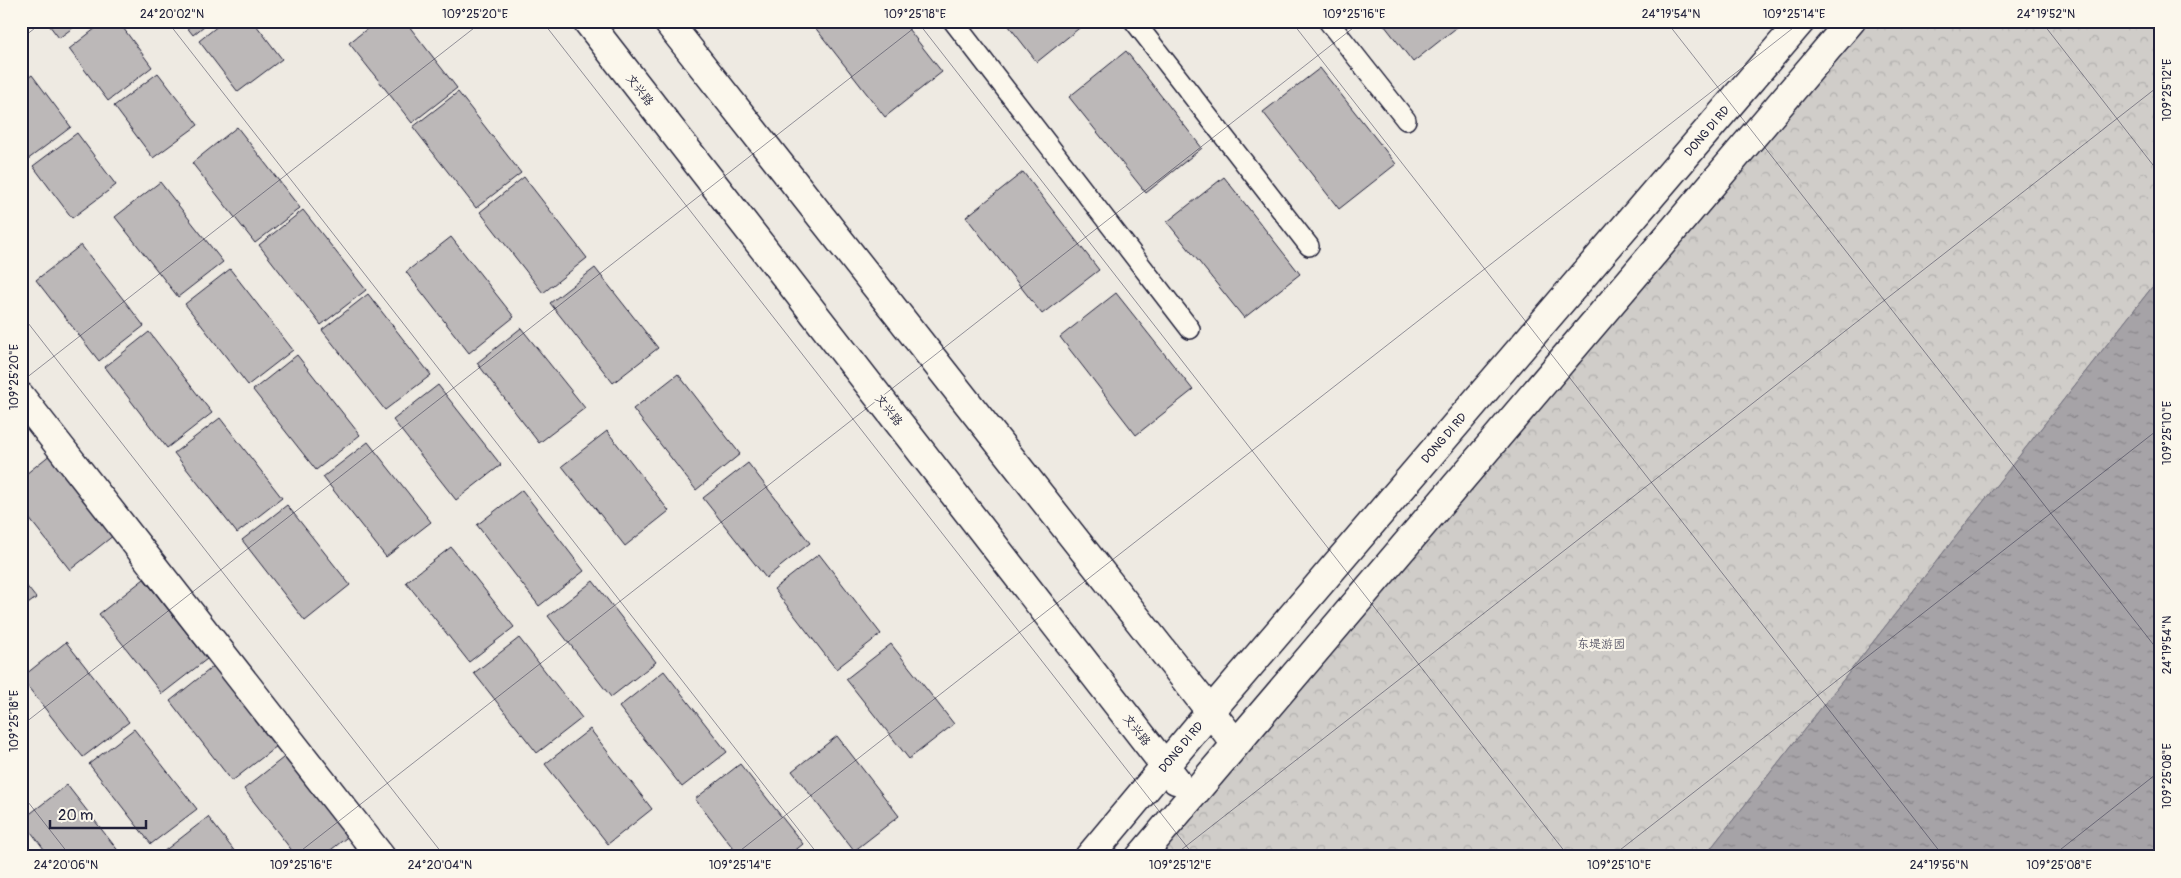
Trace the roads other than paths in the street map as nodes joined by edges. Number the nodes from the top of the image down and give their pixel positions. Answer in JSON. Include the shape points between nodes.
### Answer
{"nodes":[{"id":1,"x":587,"y":21,"type":"edge"},
{"id":2,"x":667,"y":21,"type":"edge"},
{"id":3,"x":954,"y":21,"type":"edge"},
{"id":4,"x":1134,"y":21,"type":"edge"},
{"id":5,"x":1328,"y":21,"type":"edge"},
{"id":6,"x":1801,"y":21,"type":"edge"},
{"id":7,"x":1851,"y":21,"type":"edge"},
{"id":8,"x":1406,"y":120,"type":"dead end"},
{"id":9,"x":1309,"y":246,"type":"dead end"},
{"id":10,"x":1190,"y":329,"type":"dead end"},
{"id":11,"x":21,"y":397,"type":"edge"},
{"id":12,"x":1210,"y":712,"type":"junction"},
{"id":13,"x":1236,"y":744,"type":"junction"},
{"id":14,"x":1165,"y":766,"type":"junction"},
{"id":15,"x":1190,"y":799,"type":"junction"},
{"id":16,"x":381,"y":857,"type":"edge"},
{"id":17,"x":1089,"y":857,"type":"edge"},
{"id":18,"x":1140,"y":857,"type":"edge"}],
"edges":[{"from":1,"to":14,"type":"main road","name":"文兴路"},
{"from":2,"to":12,"type":"main road"},
{"from":3,"to":10,"type":"lane"},
{"from":4,"to":9,"type":"lane"},
{"from":5,"to":8,"type":"lane"},
{"from":6,"to":12,"type":"main road","name":"DONG DI RD"},
{"from":7,"to":13,"type":"main road"},
{"from":11,"to":16,"type":"main road"},
{"from":12,"to":13,"type":"main road"},
{"from":12,"to":14,"type":"main road","name":"DONG DI RD"},
{"from":13,"to":15,"type":"main road"},
{"from":14,"to":15,"type":"main road","name":"文兴路"},
{"from":14,"to":17,"type":"main road","name":"DONG DI RD"},
{"from":15,"to":18,"type":"main road"}]}
